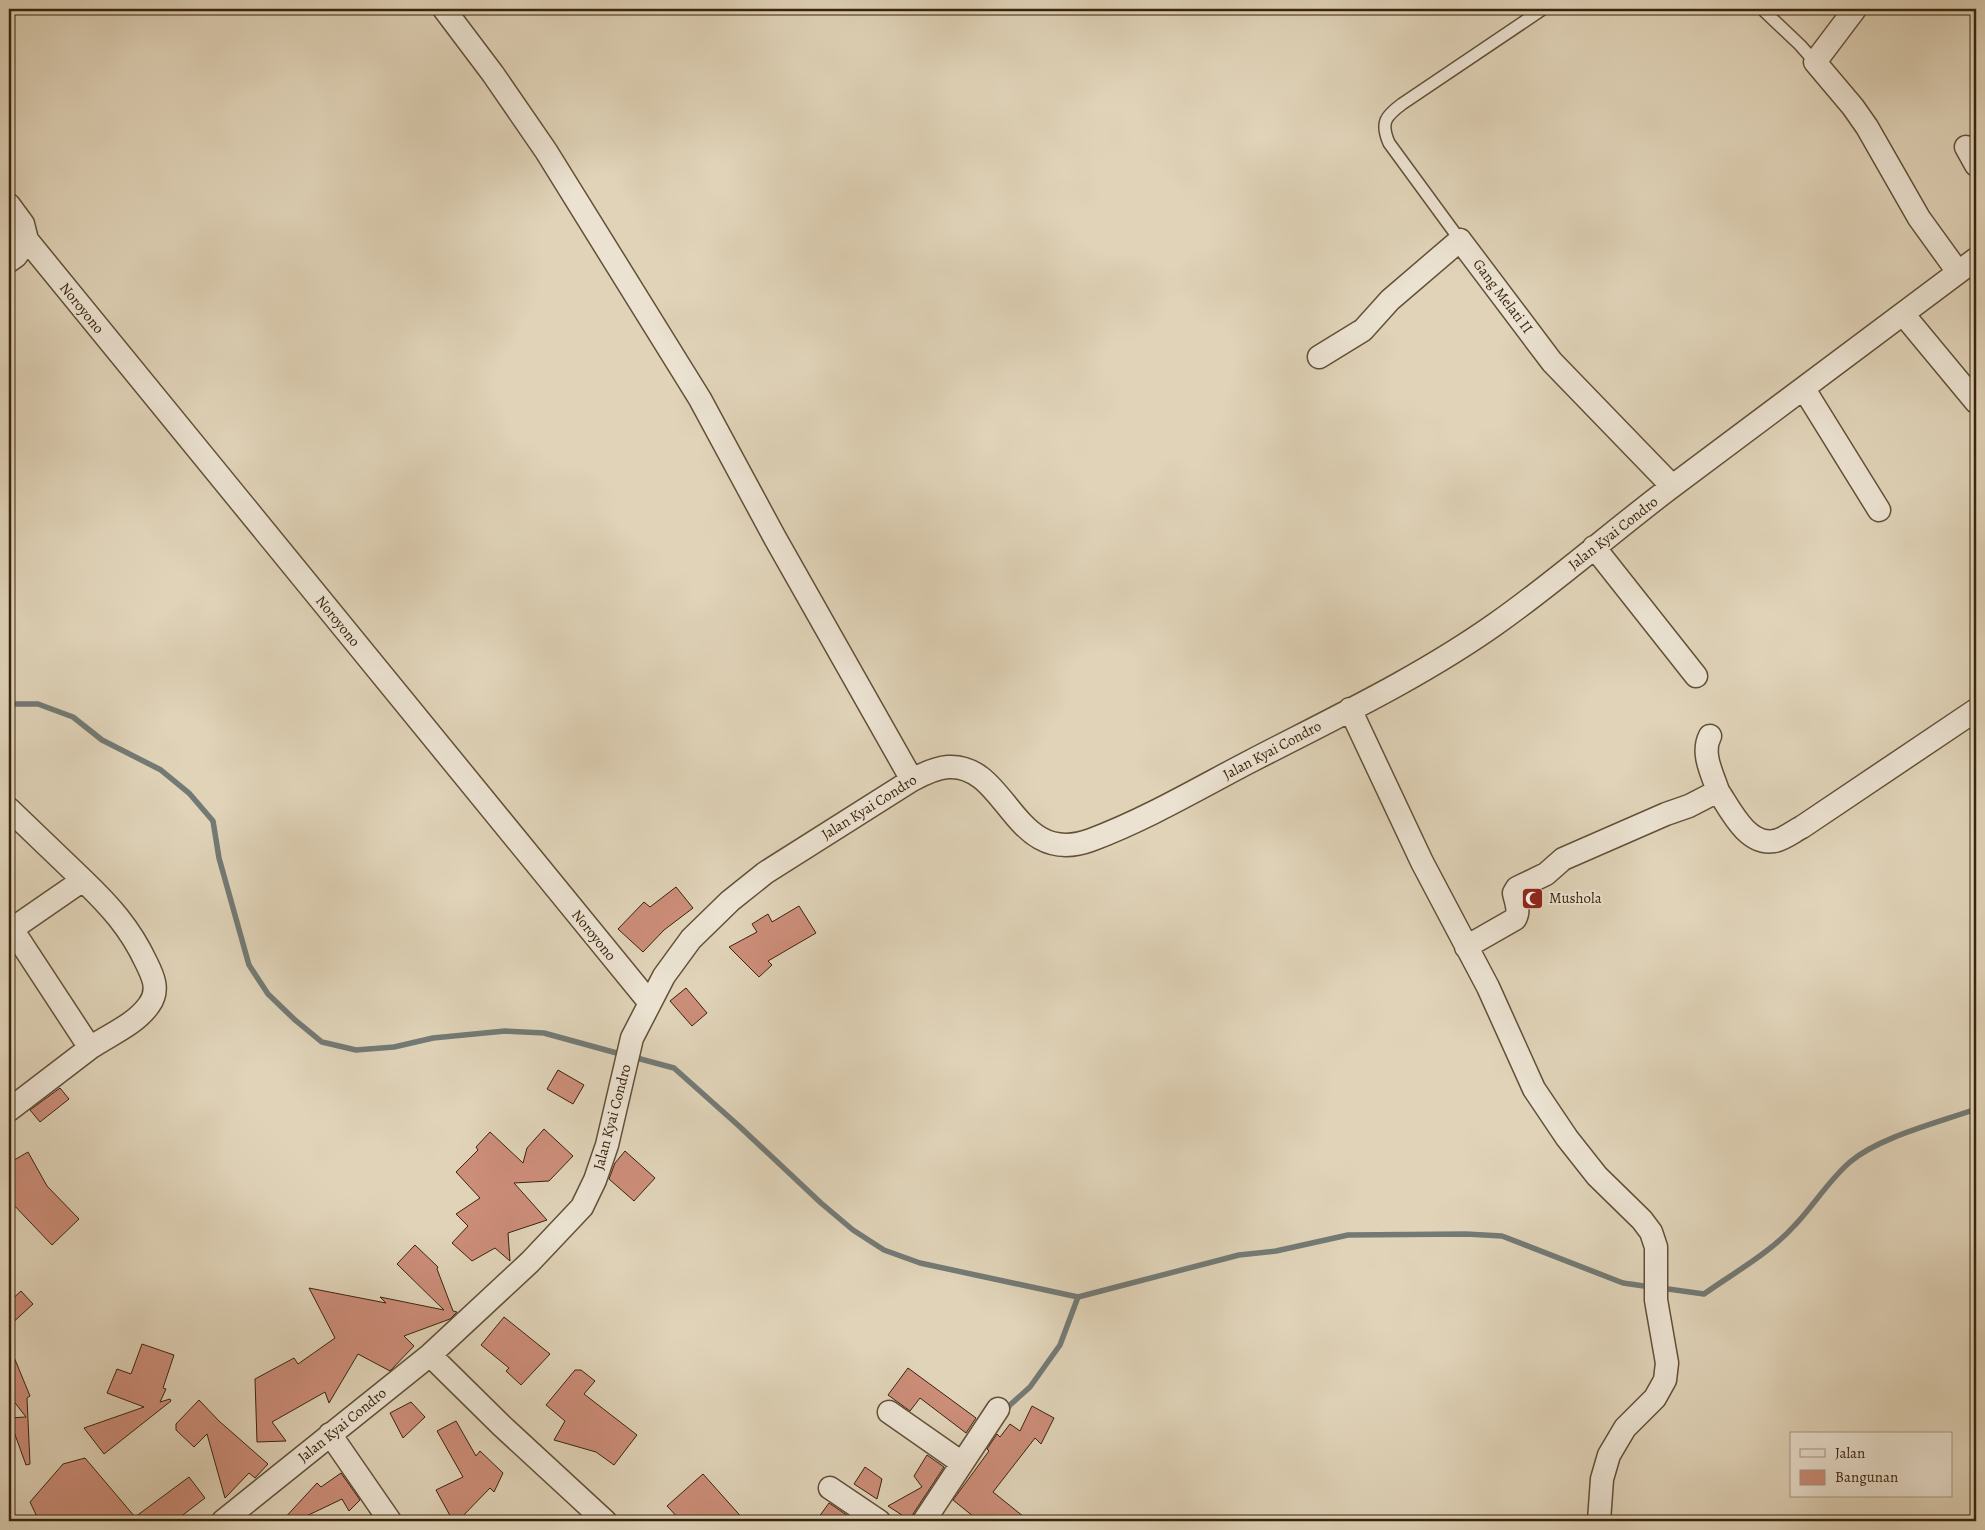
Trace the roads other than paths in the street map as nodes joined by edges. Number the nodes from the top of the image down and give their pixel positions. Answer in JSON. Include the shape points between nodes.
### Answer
{"nodes":[{"id":1,"x":444,"y":9,"type":"edge"},
{"id":2,"x":1544,"y":9,"type":"edge"},
{"id":3,"x":1762,"y":9,"type":"edge"},
{"id":4,"x":1855,"y":9,"type":"edge"},
{"id":5,"x":1815,"y":62,"type":"junction"},
{"id":6,"x":9,"y":205,"type":"edge"},
{"id":7,"x":27,"y":240,"type":"junction"},
{"id":8,"x":1460,"y":240,"type":"junction"},
{"id":9,"x":1976,"y":259,"type":"edge"},
{"id":10,"x":9,"y":261,"type":"edge"},
{"id":11,"x":1958,"y":272,"type":"junction"},
{"id":12,"x":1903,"y":314,"type":"junction"},
{"id":13,"x":1319,"y":356,"type":"dead end"},
{"id":14,"x":1804,"y":389,"type":"junction"},
{"id":15,"x":1976,"y":402,"type":"edge"},
{"id":16,"x":1672,"y":486,"type":"junction"},
{"id":17,"x":1879,"y":510,"type":"dead end"},
{"id":18,"x":1594,"y":546,"type":"junction"},
{"id":19,"x":1696,"y":676,"type":"dead end"},
{"id":20,"x":1350,"y":709,"type":"junction"},
{"id":21,"x":1976,"y":710,"type":"edge"},
{"id":22,"x":1710,"y":736,"type":"dead end"},
{"id":23,"x":912,"y":780,"type":"junction"},
{"id":24,"x":1718,"y":791,"type":"junction"},
{"id":25,"x":9,"y":808,"type":"edge"},
{"id":26,"x":83,"y":880,"type":"junction"},
{"id":27,"x":10,"y":928,"type":"edge"},
{"id":28,"x":1466,"y":948,"type":"junction"},
{"id":29,"x":650,"y":1003,"type":"junction"},
{"id":30,"x":90,"y":1048,"type":"junction"},
{"id":31,"x":9,"y":1110,"type":"edge"},
{"id":32,"x":430,"y":1355,"type":"junction"},
{"id":33,"x":998,"y":1409,"type":"dead end"},
{"id":34,"x":889,"y":1412,"type":"dead end"},
{"id":35,"x":330,"y":1434,"type":"junction"},
{"id":36,"x":962,"y":1463,"type":"junction"},
{"id":37,"x":830,"y":1488,"type":"dead end"},
{"id":38,"x":934,"y":1518,"type":"edge"},
{"id":39,"x":223,"y":1521,"type":"edge"},
{"id":40,"x":390,"y":1521,"type":"edge"},
{"id":41,"x":605,"y":1521,"type":"edge"},
{"id":42,"x":879,"y":1521,"type":"edge"},
{"id":43,"x":1599,"y":1521,"type":"edge"}],
"edges":[{"from":1,"to":23,"type":"street","via":[[546,151],[695,391]]},
{"from":2,"to":8,"type":"lane","via":[[1402,104],[1390,113],[1385,122],[1384,132],[1389,143]]},
{"from":3,"to":5,"type":"lane"},
{"from":4,"to":5,"type":"street"},
{"from":5,"to":11,"type":"street","via":[[1862,120],[1919,218]]},
{"from":6,"to":7,"type":"street","name":"Noroyono","via":[[23,224]]},
{"from":7,"to":10,"type":"street"},
{"from":7,"to":29,"type":"street","name":"Noroyono"},
{"from":8,"to":13,"type":"street","via":[[1390,300],[1363,330]]},
{"from":8,"to":16,"type":"street","name":"Gang Melati II","via":[[1552,362]]},
{"from":9,"to":11,"type":"street","name":"Jalan Kyai Condro"},
{"from":11,"to":12,"type":"street","name":"Jalan Kyai Condro"},
{"from":12,"to":14,"type":"street","name":"Jalan Kyai Condro"},
{"from":12,"to":15,"type":"street"},
{"from":14,"to":16,"type":"street","name":"Jalan Kyai Condro"},
{"from":14,"to":17,"type":"street"},
{"from":16,"to":18,"type":"street","name":"Jalan Kyai Condro"},
{"from":18,"to":19,"type":"street"},
{"from":18,"to":20,"type":"street","name":"Jalan Kyai Condro","via":[[1498,622],[1396,685]]},
{"from":20,"to":23,"type":"street","name":"Jalan Kyai Condro","via":[[1175,802],[1089,840],[1067,846],[1041,839],[1023,824],[992,788],[968,771],[949,767]]},
{"from":20,"to":28,"type":"street"},
{"from":21,"to":24,"type":"street","via":[[1776,841],[1758,840],[1749,833]]},
{"from":22,"to":24,"type":"street","via":[[1706,754]]},
{"from":23,"to":29,"type":"street","name":"Jalan Kyai Condro","via":[[765,873],[730,901],[691,939],[664,976]]},
{"from":24,"to":28,"type":"street","via":[[1563,859],[1546,874],[1517,888],[1514,893],[1518,907],[1515,919]]},
{"from":25,"to":26,"type":"street"},
{"from":26,"to":27,"type":"street"},
{"from":26,"to":30,"type":"street","via":[[132,934],[154,977],[155,989],[154,997],[143,1012]]},
{"from":27,"to":30,"type":"street"},
{"from":28,"to":43,"type":"street","via":[[1488,987],[1534,1089],[1597,1176],[1633,1209],[1651,1232],[1656,1247],[1656,1300],[1668,1363],[1665,1380],[1655,1398],[1625,1428],[1609,1455],[1602,1479]]},
{"from":29,"to":32,"type":"street","name":"Jalan Kyai Condro","via":[[632,1038],[607,1145],[582,1207],[530,1262]]},
{"from":30,"to":31,"type":"street"},
{"from":32,"to":35,"type":"street","name":"Jalan Kyai Condro"},
{"from":32,"to":41,"type":"street"},
{"from":33,"to":36,"type":"street"},
{"from":34,"to":36,"type":"street"},
{"from":35,"to":39,"type":"street","name":"Jalan Kyai Condro"},
{"from":35,"to":40,"type":"street"},
{"from":36,"to":38,"type":"street"},
{"from":37,"to":42,"type":"street"}]}
